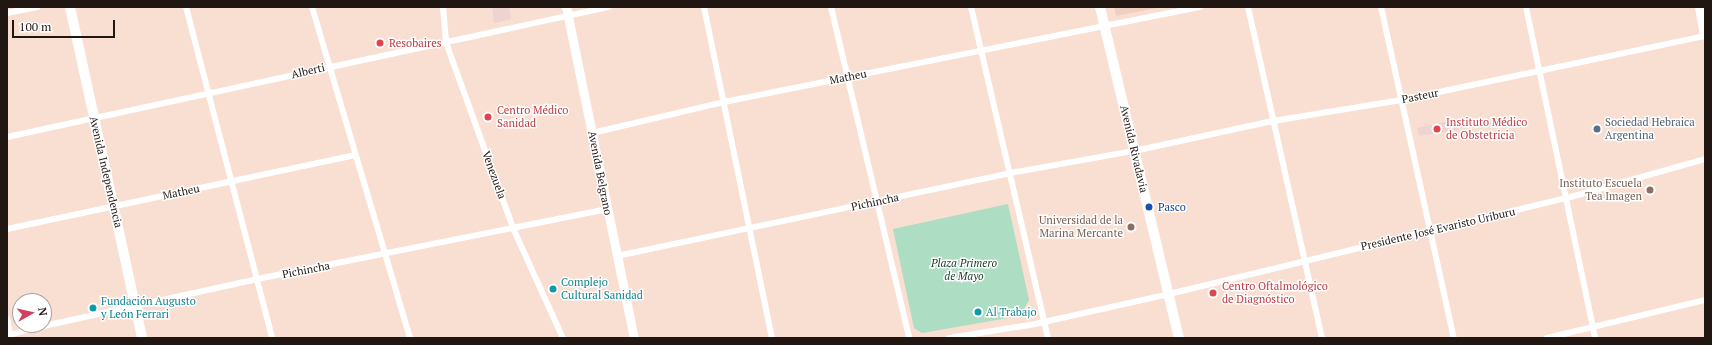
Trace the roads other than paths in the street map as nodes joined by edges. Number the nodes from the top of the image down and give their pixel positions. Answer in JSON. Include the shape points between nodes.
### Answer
{"nodes":[{"id":1,"x":38,"y":7,"type":"edge"},
{"id":2,"x":70,"y":7,"type":"edge"},
{"id":3,"x":186,"y":7,"type":"edge"},
{"id":4,"x":312,"y":7,"type":"edge"},
{"id":5,"x":443,"y":7,"type":"edge"},
{"id":6,"x":609,"y":7,"type":"edge"},
{"id":7,"x":704,"y":7,"type":"edge"},
{"id":8,"x":831,"y":7,"type":"edge"},
{"id":9,"x":971,"y":7,"type":"edge"},
{"id":10,"x":1100,"y":7,"type":"edge"},
{"id":11,"x":1201,"y":7,"type":"edge"},
{"id":12,"x":1248,"y":7,"type":"edge"},
{"id":13,"x":1381,"y":7,"type":"edge"},
{"id":14,"x":1526,"y":7,"type":"edge"},
{"id":15,"x":1700,"y":7,"type":"edge"},
{"id":16,"x":567,"y":11,"type":"edge"},
{"id":17,"x":7,"y":13,"type":"edge"},
{"id":18,"x":1104,"y":26,"type":"junction"},
{"id":19,"x":1705,"y":36,"type":"edge"},
{"id":20,"x":446,"y":42,"type":"junction"},
{"id":21,"x":981,"y":50,"type":"junction"},
{"id":22,"x":329,"y":66,"type":"junction"},
{"id":23,"x":1540,"y":72,"type":"junction"},
{"id":24,"x":848,"y":77,"type":"junction"},
{"id":25,"x":208,"y":93,"type":"junction"},
{"id":26,"x":1401,"y":100,"type":"junction"},
{"id":27,"x":724,"y":102,"type":"junction"},
{"id":28,"x":94,"y":118,"type":"junction"},
{"id":29,"x":1273,"y":121,"type":"junction"},
{"id":30,"x":592,"y":133,"type":"junction"},
{"id":31,"x":7,"y":137,"type":"edge"},
{"id":32,"x":1134,"y":151,"type":"junction"},
{"id":33,"x":354,"y":155,"type":"junction"},
{"id":34,"x":1705,"y":159,"type":"edge"},
{"id":35,"x":1010,"y":173,"type":"junction"},
{"id":36,"x":230,"y":181,"type":"junction"},
{"id":37,"x":1567,"y":198,"type":"junction"},
{"id":38,"x":877,"y":202,"type":"junction"},
{"id":39,"x":114,"y":206,"type":"junction"},
{"id":40,"x":606,"y":208,"type":"junction"},
{"id":41,"x":513,"y":228,"type":"junction"},
{"id":42,"x":750,"y":228,"type":"junction"},
{"id":43,"x":7,"y":229,"type":"edge"},
{"id":44,"x":1429,"y":230,"type":"junction"},
{"id":45,"x":386,"y":254,"type":"junction"},
{"id":46,"x":616,"y":256,"type":"junction"},
{"id":47,"x":1305,"y":261,"type":"junction"},
{"id":48,"x":257,"y":279,"type":"junction"},
{"id":49,"x":1169,"y":294,"type":"junction"},
{"id":50,"x":1705,"y":300,"type":"edge"},
{"id":51,"x":136,"y":307,"type":"junction"},
{"id":52,"x":7,"y":319,"type":"edge"},
{"id":53,"x":1044,"y":321,"type":"junction"},
{"id":54,"x":1593,"y":327,"type":"junction"},
{"id":55,"x":9,"y":336,"type":"edge"},
{"id":56,"x":142,"y":338,"type":"edge"},
{"id":57,"x":272,"y":338,"type":"edge"},
{"id":58,"x":410,"y":338,"type":"edge"},
{"id":59,"x":563,"y":338,"type":"edge"},
{"id":60,"x":634,"y":338,"type":"edge"},
{"id":61,"x":772,"y":338,"type":"edge"},
{"id":62,"x":909,"y":338,"type":"edge"},
{"id":63,"x":949,"y":338,"type":"edge"},
{"id":64,"x":1048,"y":338,"type":"edge"},
{"id":65,"x":1179,"y":338,"type":"edge"},
{"id":66,"x":1322,"y":338,"type":"edge"},
{"id":67,"x":1454,"y":338,"type":"edge"},
{"id":68,"x":1547,"y":338,"type":"edge"},
{"id":69,"x":1595,"y":338,"type":"edge"}],
"edges":[{"from":1,"to":17,"type":"street"},
{"from":2,"to":28,"type":"main road","name":"Avenida Independencia"},
{"from":3,"to":25,"type":"street"},
{"from":4,"to":22,"type":"street"},
{"from":5,"to":20,"type":"street","name":"Venezuela"},
{"from":6,"to":16,"type":"street","name":"Alberti"},
{"from":7,"to":27,"type":"street"},
{"from":8,"to":24,"type":"street"},
{"from":9,"to":21,"type":"street"},
{"from":10,"to":18,"type":"main road","name":"Avenida Rivadavia"},
{"from":11,"to":18,"type":"street","name":"Matheu"},
{"from":12,"to":29,"type":"street"},
{"from":13,"to":26,"type":"street"},
{"from":14,"to":23,"type":"street"},
{"from":15,"to":19,"type":"main road"},
{"from":16,"to":20,"type":"street","name":"Alberti"},
{"from":16,"to":30,"type":"main road","name":"Avenida Belgrano"},
{"from":18,"to":21,"type":"street","name":"Matheu"},
{"from":18,"to":32,"type":"main road","name":"Avenida Rivadavia"},
{"from":19,"to":23,"type":"street","name":"Pasteur"},
{"from":20,"to":22,"type":"street","name":"Alberti"},
{"from":20,"to":41,"type":"street","name":"Venezuela"},
{"from":21,"to":24,"type":"street","name":"Matheu"},
{"from":21,"to":35,"type":"street"},
{"from":22,"to":25,"type":"street","name":"Alberti"},
{"from":22,"to":33,"type":"street"},
{"from":23,"to":26,"type":"street","name":"Pasteur"},
{"from":23,"to":37,"type":"street"},
{"from":24,"to":27,"type":"street","name":"Matheu"},
{"from":24,"to":38,"type":"street"},
{"from":25,"to":28,"type":"street","name":"Alberti"},
{"from":25,"to":36,"type":"street"},
{"from":26,"to":29,"type":"street","name":"Pasteur"},
{"from":26,"to":44,"type":"street"},
{"from":27,"to":30,"type":"street","name":"Matheu"},
{"from":27,"to":42,"type":"street"},
{"from":28,"to":31,"type":"street","name":"Alberti"},
{"from":28,"to":39,"type":"main road","name":"Avenida Independencia"},
{"from":29,"to":32,"type":"street","name":"Pasteur"},
{"from":29,"to":47,"type":"street"},
{"from":30,"to":40,"type":"main road","name":"Avenida Belgrano"},
{"from":32,"to":35,"type":"street","name":"Pichincha"},
{"from":32,"to":49,"type":"main road","name":"Avenida Rivadavia"},
{"from":33,"to":36,"type":"street","name":"Matheu"},
{"from":33,"to":45,"type":"street"},
{"from":34,"to":37,"type":"street","name":"Presidente José Evaristo Uriburu"},
{"from":35,"to":38,"type":"street","name":"Pichincha"},
{"from":35,"to":53,"type":"street"},
{"from":36,"to":39,"type":"street","name":"Matheu"},
{"from":36,"to":48,"type":"street"},
{"from":37,"to":44,"type":"street","name":"Presidente José Evaristo Uriburu"},
{"from":37,"to":54,"type":"street"},
{"from":38,"to":42,"type":"street","name":"Pichincha"},
{"from":38,"to":62,"type":"street"},
{"from":39,"to":43,"type":"street","name":"Matheu"},
{"from":39,"to":51,"type":"main road","name":"Avenida Independencia"},
{"from":40,"to":41,"type":"street","name":"Pichincha"},
{"from":40,"to":46,"type":"main road","name":"Avenida Belgrano"},
{"from":41,"to":45,"type":"street","name":"Pichincha"},
{"from":41,"to":59,"type":"street","name":"Venezuela"},
{"from":42,"to":46,"type":"street","name":"Pichincha"},
{"from":42,"to":61,"type":"street"},
{"from":44,"to":47,"type":"street","name":"Presidente José Evaristo Uriburu"},
{"from":44,"to":67,"type":"street"},
{"from":45,"to":48,"type":"street","name":"Pichincha"},
{"from":45,"to":58,"type":"street"},
{"from":46,"to":60,"type":"main road","name":"Avenida Belgrano"},
{"from":47,"to":49,"type":"street","name":"Presidente José Evaristo Uriburu"},
{"from":47,"to":66,"type":"street"},
{"from":48,"to":51,"type":"street","name":"Pichincha"},
{"from":48,"to":57,"type":"street"},
{"from":49,"to":53,"type":"street"},
{"from":49,"to":65,"type":"main road","name":"Avenida Rivadavia"},
{"from":50,"to":54,"type":"street"},
{"from":51,"to":55,"type":"street","name":"Pichincha"},
{"from":51,"to":56,"type":"main road","name":"Avenida Independencia"},
{"from":52,"to":55,"type":"street"},
{"from":53,"to":63,"type":"street"},
{"from":53,"to":64,"type":"street"},
{"from":54,"to":68,"type":"street"},
{"from":54,"to":69,"type":"street"}]}
